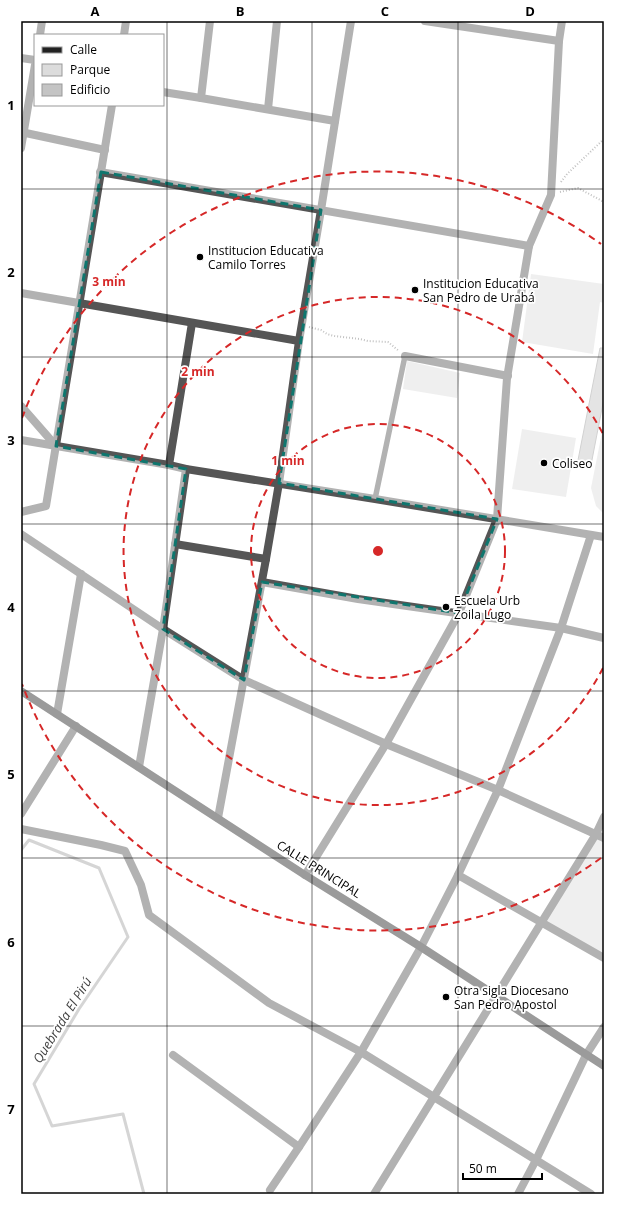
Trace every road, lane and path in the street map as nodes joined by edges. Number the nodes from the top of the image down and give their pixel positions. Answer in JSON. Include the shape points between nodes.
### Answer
{"nodes":[{"id":1,"x":42,"y":21,"type":"edge"},
{"id":2,"x":126,"y":21,"type":"edge"},
{"id":3,"x":210,"y":21,"type":"edge"},
{"id":4,"x":277,"y":21,"type":"edge"},
{"id":5,"x":350,"y":21,"type":"edge"},
{"id":6,"x":425,"y":21,"type":"edge"},
{"id":7,"x":562,"y":21,"type":"edge"},
{"id":8,"x":40,"y":34,"type":"edge"},
{"id":9,"x":124,"y":34,"type":"edge"},
{"id":10,"x":559,"y":41,"type":"junction"},
{"id":11,"x":21,"y":58,"type":"edge"},
{"id":12,"x":34,"y":60,"type":"edge"},
{"id":13,"x":34,"y":70,"type":"edge"},
{"id":14,"x":164,"y":92,"type":"edge"},
{"id":15,"x":201,"y":98,"type":"junction"},
{"id":16,"x":112,"y":106,"type":"edge"},
{"id":17,"x":268,"y":109,"type":"junction"},
{"id":18,"x":335,"y":121,"type":"junction"},
{"id":19,"x":22,"y":133,"type":"edge"},
{"id":20,"x":604,"y":139,"type":"edge"},
{"id":21,"x":21,"y":148,"type":"edge"},
{"id":22,"x":105,"y":150,"type":"junction"},
{"id":23,"x":100,"y":172,"type":"junction"},
{"id":24,"x":551,"y":195,"type":"junction"},
{"id":25,"x":604,"y":202,"type":"edge"},
{"id":26,"x":321,"y":210,"type":"junction"},
{"id":27,"x":529,"y":246,"type":"junction"},
{"id":28,"x":21,"y":293,"type":"edge"},
{"id":29,"x":79,"y":303,"type":"junction"},
{"id":30,"x":192,"y":323,"type":"junction"},
{"id":31,"x":301,"y":327,"type":"junction"},
{"id":32,"x":299,"y":341,"type":"junction"},
{"id":33,"x":405,"y":356,"type":"junction"},
{"id":34,"x":508,"y":376,"type":"junction"},
{"id":35,"x":21,"y":406,"type":"edge"},
{"id":36,"x":21,"y":440,"type":"edge"},
{"id":37,"x":56,"y":446,"type":"junction"},
{"id":38,"x":169,"y":465,"type":"junction"},
{"id":39,"x":186,"y":469,"type":"junction"},
{"id":40,"x":279,"y":484,"type":"junction"},
{"id":41,"x":375,"y":499,"type":"junction"},
{"id":42,"x":21,"y":512,"type":"edge"},
{"id":43,"x":497,"y":519,"type":"junction"},
{"id":44,"x":21,"y":534,"type":"edge"},
{"id":45,"x":591,"y":535,"type":"junction"},
{"id":46,"x":604,"y":537,"type":"edge"},
{"id":47,"x":175,"y":544,"type":"junction"},
{"id":48,"x":266,"y":559,"type":"junction"},
{"id":49,"x":81,"y":574,"type":"junction"},
{"id":50,"x":262,"y":582,"type":"junction"},
{"id":51,"x":459,"y":614,"type":"junction"},
{"id":52,"x":561,"y":628,"type":"junction"},
{"id":53,"x":163,"y":629,"type":"junction"},
{"id":54,"x":604,"y":638,"type":"edge"},
{"id":55,"x":244,"y":680,"type":"junction"},
{"id":56,"x":21,"y":691,"type":"edge"},
{"id":57,"x":57,"y":714,"type":"junction"},
{"id":58,"x":76,"y":726,"type":"junction"},
{"id":59,"x":386,"y":744,"type":"junction"},
{"id":60,"x":139,"y":767,"type":"junction"},
{"id":61,"x":498,"y":790,"type":"junction"},
{"id":62,"x":21,"y":814,"type":"edge"},
{"id":63,"x":604,"y":817,"type":"edge"},
{"id":64,"x":218,"y":818,"type":"junction"},
{"id":65,"x":21,"y":828,"type":"edge"},
{"id":66,"x":596,"y":834,"type":"junction"},
{"id":67,"x":604,"y":838,"type":"edge"},
{"id":68,"x":305,"y":875,"type":"junction"},
{"id":69,"x":458,"y":875,"type":"junction"},
{"id":70,"x":541,"y":922,"type":"junction"},
{"id":71,"x":421,"y":947,"type":"junction"},
{"id":72,"x":604,"y":958,"type":"edge"},
{"id":73,"x":496,"y":996,"type":"junction"},
{"id":74,"x":604,"y":1027,"type":"edge"},
{"id":75,"x":361,"y":1052,"type":"junction"},
{"id":76,"x":586,"y":1055,"type":"junction"},
{"id":77,"x":173,"y":1056,"type":"dead end"},
{"id":78,"x":604,"y":1066,"type":"edge"},
{"id":79,"x":433,"y":1097,"type":"junction"},
{"id":80,"x":300,"y":1147,"type":"junction"},
{"id":81,"x":536,"y":1160,"type":"junction"},
{"id":82,"x":270,"y":1190,"type":"dead end"},
{"id":83,"x":376,"y":1194,"type":"edge"},
{"id":84,"x":518,"y":1194,"type":"edge"},
{"id":85,"x":591,"y":1194,"type":"edge"}],
"edges":[{"from":1,"to":8,"type":"street"},
{"from":2,"to":9,"type":"street"},
{"from":3,"to":15,"type":"street"},
{"from":4,"to":17,"type":"street"},
{"from":5,"to":18,"type":"street"},
{"from":6,"to":10,"type":"street"},
{"from":7,"to":10,"type":"street"},
{"from":10,"to":24,"type":"street"},
{"from":11,"to":12,"type":"street"},
{"from":13,"to":19,"type":"street"},
{"from":14,"to":15,"type":"street"},
{"from":15,"to":17,"type":"street"},
{"from":16,"to":22,"type":"street"},
{"from":17,"to":18,"type":"street"},
{"from":18,"to":26,"type":"street"},
{"from":19,"to":21,"type":"street"},
{"from":19,"to":22,"type":"street"},
{"from":20,"to":24,"type":"path","via":[[567,174],[559,184],[559,189]]},
{"from":22,"to":23,"type":"street"},
{"from":23,"to":26,"type":"street"},
{"from":23,"to":29,"type":"street"},
{"from":24,"to":25,"type":"path","via":[[578,188]]},
{"from":24,"to":27,"type":"street"},
{"from":26,"to":27,"type":"street"},
{"from":26,"to":31,"type":"street"},
{"from":27,"to":34,"type":"street"},
{"from":28,"to":29,"type":"street"},
{"from":29,"to":30,"type":"street"},
{"from":29,"to":37,"type":"street"},
{"from":30,"to":32,"type":"street"},
{"from":30,"to":38,"type":"street"},
{"from":31,"to":32,"type":"street"},
{"from":31,"to":33,"type":"path","via":[[322,330],[334,336],[388,342]]},
{"from":32,"to":40,"type":"street"},
{"from":33,"to":34,"type":"street"},
{"from":33,"to":41,"type":"lane"},
{"from":34,"to":43,"type":"street"},
{"from":35,"to":37,"type":"street"},
{"from":36,"to":37,"type":"street"},
{"from":37,"to":38,"type":"street"},
{"from":37,"to":42,"type":"street","via":[[46,506]]},
{"from":38,"to":39,"type":"street"},
{"from":39,"to":40,"type":"street"},
{"from":39,"to":47,"type":"street"},
{"from":40,"to":41,"type":"street"},
{"from":40,"to":48,"type":"street"},
{"from":41,"to":43,"type":"street"},
{"from":43,"to":45,"type":"street"},
{"from":43,"to":51,"type":"street"},
{"from":44,"to":49,"type":"street"},
{"from":45,"to":46,"type":"street"},
{"from":45,"to":52,"type":"street"},
{"from":47,"to":48,"type":"street"},
{"from":47,"to":53,"type":"street"},
{"from":48,"to":50,"type":"street"},
{"from":49,"to":53,"type":"street"},
{"from":49,"to":57,"type":"street"},
{"from":50,"to":51,"type":"street"},
{"from":50,"to":55,"type":"street"},
{"from":51,"to":52,"type":"street"},
{"from":51,"to":59,"type":"street"},
{"from":52,"to":54,"type":"street"},
{"from":52,"to":61,"type":"street"},
{"from":53,"to":55,"type":"street"},
{"from":53,"to":60,"type":"street"},
{"from":55,"to":59,"type":"street"},
{"from":55,"to":64,"type":"street"},
{"from":56,"to":57,"type":"main road","name":"CALLE PRINCIPAL"},
{"from":57,"to":58,"type":"main road","name":"CALLE PRINCIPAL"},
{"from":58,"to":60,"type":"main road","name":"CALLE PRINCIPAL"},
{"from":58,"to":62,"type":"street"},
{"from":59,"to":61,"type":"street"},
{"from":59,"to":68,"type":"street"},
{"from":60,"to":64,"type":"main road","name":"CALLE PRINCIPAL"},
{"from":61,"to":66,"type":"street"},
{"from":61,"to":69,"type":"street"},
{"from":63,"to":66,"type":"street"},
{"from":64,"to":68,"type":"main road","name":"CALLE PRINCIPAL"},
{"from":65,"to":75,"type":"street","via":[[125,851],[142,885],[149,915],[270,1002]]},
{"from":66,"to":67,"type":"street"},
{"from":66,"to":70,"type":"street"},
{"from":68,"to":71,"type":"main road","name":"CALLE PRINCIPAL"},
{"from":69,"to":70,"type":"street"},
{"from":69,"to":71,"type":"street"},
{"from":70,"to":72,"type":"street"},
{"from":70,"to":73,"type":"street"},
{"from":71,"to":73,"type":"main road","name":"CALLE PRINCIPAL"},
{"from":71,"to":75,"type":"street"},
{"from":73,"to":76,"type":"main road","name":"CALLE PRINCIPAL"},
{"from":73,"to":79,"type":"street"},
{"from":74,"to":76,"type":"street"},
{"from":75,"to":79,"type":"street"},
{"from":75,"to":80,"type":"street"},
{"from":76,"to":78,"type":"main road","name":"CALLE PRINCIPAL"},
{"from":76,"to":81,"type":"street"},
{"from":77,"to":80,"type":"street"},
{"from":79,"to":81,"type":"street"},
{"from":79,"to":83,"type":"street"},
{"from":80,"to":82,"type":"street"},
{"from":81,"to":84,"type":"street"},
{"from":81,"to":85,"type":"street"}]}
